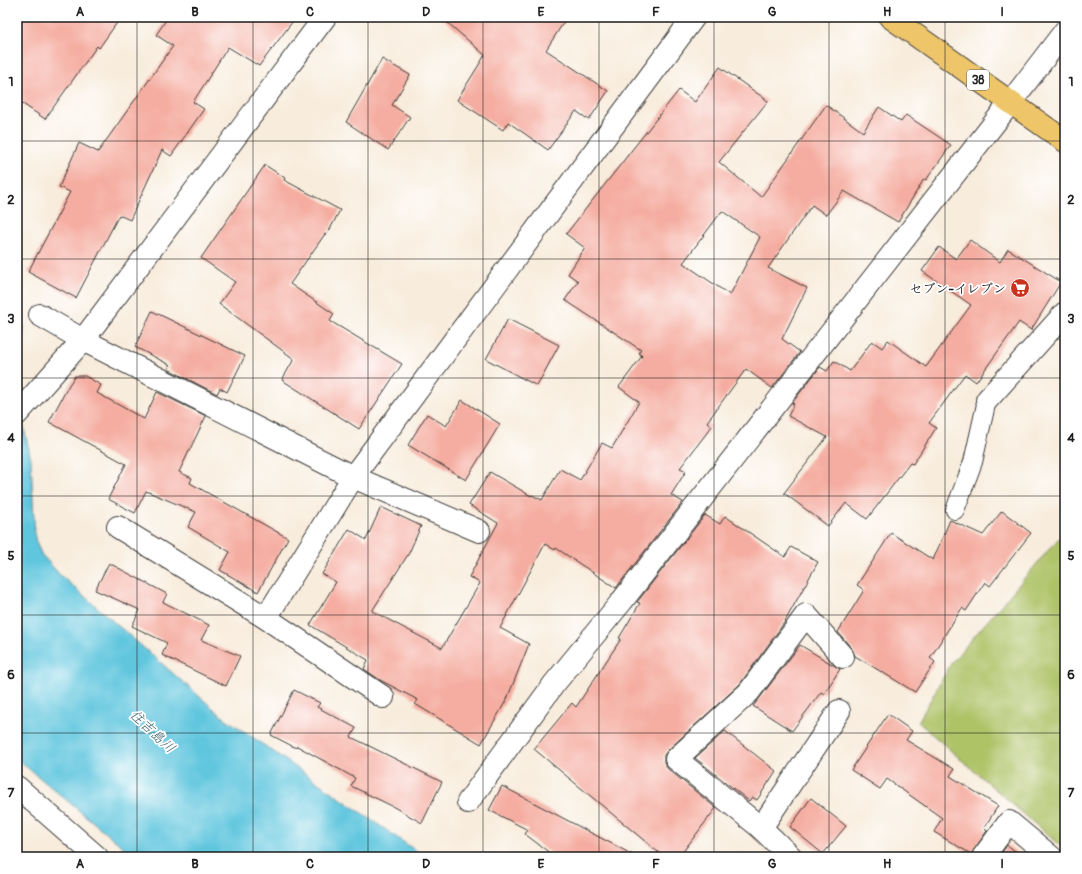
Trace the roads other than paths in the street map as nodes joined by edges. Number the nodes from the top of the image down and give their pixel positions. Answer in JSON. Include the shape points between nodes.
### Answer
{"nodes":[{"id":1,"x":325,"y":17,"type":"edge"},
{"id":2,"x":694,"y":17,"type":"edge"},
{"id":3,"x":890,"y":17,"type":"edge"},
{"id":4,"x":1065,"y":31,"type":"edge"},
{"id":5,"x":1010,"y":103,"type":"junction"},
{"id":6,"x":1065,"y":141,"type":"edge"},
{"id":7,"x":1065,"y":313,"type":"edge"},
{"id":8,"x":40,"y":314,"type":"dead end"},
{"id":9,"x":83,"y":340,"type":"junction"},
{"id":10,"x":986,"y":400,"type":"joint"},
{"id":11,"x":21,"y":410,"type":"edge"},
{"id":12,"x":353,"y":477,"type":"junction"},
{"id":13,"x":955,"y":510,"type":"dead end"},
{"id":14,"x":118,"y":528,"type":"dead end"},
{"id":15,"x":478,"y":531,"type":"dead end"},
{"id":16,"x":266,"y":618,"type":"junction"},
{"id":17,"x":843,"y":657,"type":"dead end"},
{"id":18,"x":384,"y":697,"type":"dead end"},
{"id":19,"x":839,"y":711,"type":"dead end"},
{"id":20,"x":17,"y":786,"type":"edge"},
{"id":21,"x":468,"y":802,"type":"dead end"},
{"id":22,"x":761,"y":828,"type":"junction"},
{"id":23,"x":97,"y":857,"type":"edge"},
{"id":24,"x":791,"y":857,"type":"edge"},
{"id":25,"x":983,"y":857,"type":"edge"},
{"id":26,"x":1051,"y":857,"type":"edge"}],
"edges":[{"from":1,"to":9,"type":"street"},
{"from":2,"to":12,"type":"street"},
{"from":3,"to":5,"type":"main road","number":"38"},
{"from":4,"to":5,"type":"street"},
{"from":5,"to":6,"type":"main road","number":"38"},
{"from":5,"to":21,"type":"street","via":[[622,601],[554,684]]},
{"from":7,"to":10,"type":"street"},
{"from":8,"to":9,"type":"street"},
{"from":9,"to":11,"type":"street"},
{"from":9,"to":12,"type":"street"},
{"from":10,"to":13,"type":"lane","via":[[973,462]]},
{"from":12,"to":15,"type":"street"},
{"from":12,"to":16,"type":"street"},
{"from":14,"to":16,"type":"street"},
{"from":16,"to":18,"type":"street"},
{"from":17,"to":22,"type":"street","via":[[806,615],[749,692],[676,760]]},
{"from":19,"to":22,"type":"street"},
{"from":20,"to":23,"type":"street"},
{"from":22,"to":24,"type":"street"},
{"from":25,"to":26,"type":"street","via":[[1009,822]]}]}
